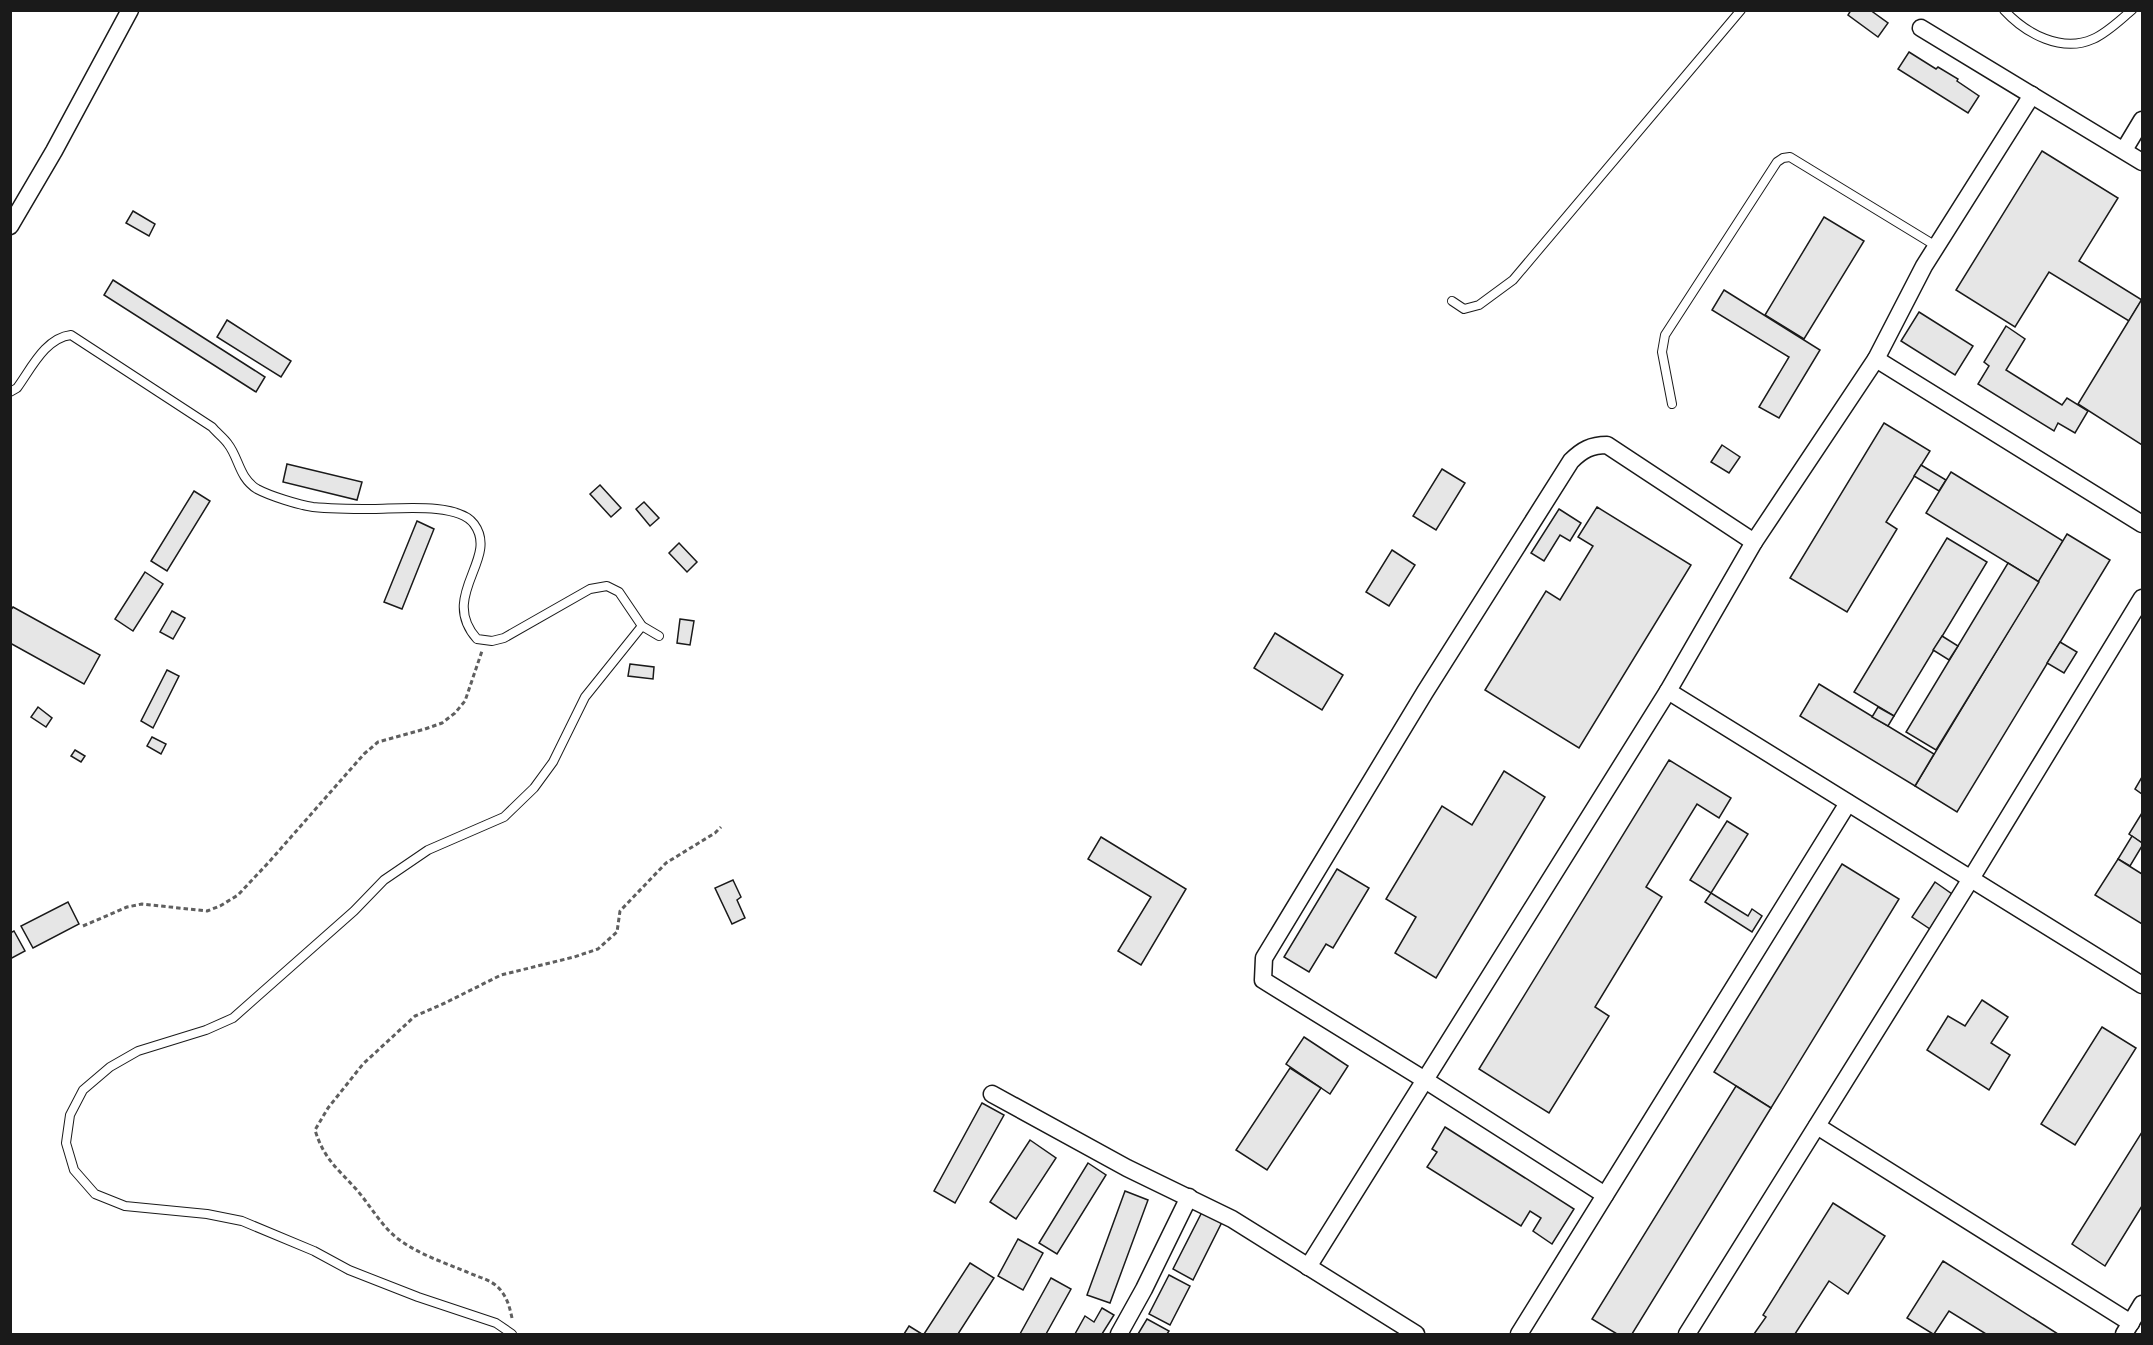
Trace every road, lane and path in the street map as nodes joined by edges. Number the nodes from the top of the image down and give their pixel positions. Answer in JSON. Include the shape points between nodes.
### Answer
{"nodes":[{"id":1,"x":130,"y":10,"type":"edge"},
{"id":2,"x":1741,"y":10,"type":"edge"},
{"id":3,"x":2004,"y":10,"type":"edge"},
{"id":4,"x":2132,"y":10,"type":"edge"},
{"id":5,"x":1921,"y":28,"type":"dead end"},
{"id":6,"x":2032,"y":95,"type":"junction"},
{"id":7,"x":2142,"y":120,"type":"edge"},
{"id":8,"x":2124,"y":150,"type":"junction"},
{"id":9,"x":2142,"y":162,"type":"edge"},
{"id":10,"x":10,"y":226,"type":"edge"},
{"id":11,"x":1936,"y":246,"type":"junction"},
{"id":12,"x":1452,"y":301,"type":"dead end"},
{"id":13,"x":1876,"y":358,"type":"junction"},
{"id":14,"x":10,"y":392,"type":"edge"},
{"id":15,"x":1672,"y":404,"type":"dead end"},
{"id":16,"x":2142,"y":524,"type":"edge"},
{"id":17,"x":1754,"y":542,"type":"junction"},
{"id":18,"x":2142,"y":598,"type":"edge"},
{"id":19,"x":642,"y":626,"type":"junction"},
{"id":20,"x":659,"y":636,"type":"dead end"},
{"id":21,"x":486,"y":640,"type":"junction"},
{"id":22,"x":1668,"y":691,"type":"junction"},
{"id":23,"x":1848,"y":803,"type":"junction"},
{"id":24,"x":721,"y":827,"type":"dead end"},
{"id":25,"x":1972,"y":877,"type":"junction"},
{"id":26,"x":83,"y":926,"type":"dead end"},
{"id":27,"x":2142,"y":985,"type":"edge"},
{"id":28,"x":1425,"y":1080,"type":"junction"},
{"id":29,"x":992,"y":1094,"type":"dead end"},
{"id":30,"x":1817,"y":1126,"type":"junction"},
{"id":31,"x":1605,"y":1196,"type":"junction"},
{"id":32,"x":1189,"y":1197,"type":"junction"},
{"id":33,"x":1308,"y":1267,"type":"junction"},
{"id":34,"x":2142,"y":1304,"type":"edge"},
{"id":35,"x":512,"y":1320,"type":"dead end"},
{"id":36,"x":2127,"y":1329,"type":"edge"},
{"id":37,"x":512,"y":1335,"type":"edge"},
{"id":38,"x":1119,"y":1335,"type":"edge"},
{"id":39,"x":1416,"y":1335,"type":"edge"},
{"id":40,"x":1519,"y":1335,"type":"edge"},
{"id":41,"x":1688,"y":1335,"type":"edge"}],
"edges":[{"from":1,"to":10,"type":"street"},
{"from":2,"to":12,"type":"lane","via":[[1513,280],[1479,305],[1464,309]]},
{"from":3,"to":4,"type":"lane","via":[[2014,22],[2034,33],[2071,45],[2094,39]]},
{"from":5,"to":6,"type":"street"},
{"from":6,"to":8,"type":"street"},
{"from":6,"to":11,"type":"street"},
{"from":7,"to":8,"type":"street"},
{"from":8,"to":9,"type":"street"},
{"from":11,"to":13,"type":"street"},
{"from":11,"to":15,"type":"lane","via":[[1790,157],[1783,158],[1665,334],[1662,352]]},
{"from":13,"to":16,"type":"street"},
{"from":13,"to":17,"type":"street"},
{"from":14,"to":21,"type":"lane","via":[[18,388],[48,346],[60,336],[71,335],[212,428],[229,445],[240,472],[256,489],[311,507],[435,509],[473,522],[480,547],[465,593],[463,613],[466,628],[477,639]]},
{"from":17,"to":22,"type":"street"},
{"from":17,"to":28,"type":"street","via":[[1607,445],[1593,445],[1571,461],[1419,702],[1264,958],[1262,972],[1263,980]]},
{"from":18,"to":25,"type":"street"},
{"from":19,"to":20,"type":"lane"},
{"from":19,"to":21,"type":"lane","via":[[619,592],[607,586],[590,589],[510,635]]},
{"from":19,"to":37,"type":"lane","via":[[585,697],[553,762],[534,788],[504,817],[428,850],[384,880],[233,1018],[138,1051],[110,1066],[83,1090],[70,1116],[66,1143],[74,1170],[95,1194],[125,1206],[242,1221],[349,1270],[496,1323]]},
{"from":21,"to":26,"type":"path","via":[[465,702],[441,723],[378,742],[363,754],[238,895],[207,911],[142,904],[127,907]]},
{"from":22,"to":23,"type":"street"},
{"from":22,"to":28,"type":"street"},
{"from":23,"to":25,"type":"street"},
{"from":23,"to":31,"type":"street"},
{"from":24,"to":35,"type":"path","via":[[666,863],[620,911],[617,932],[598,949],[501,975],[415,1016],[363,1064],[315,1130],[332,1164],[393,1235],[416,1250],[490,1280],[502,1291]]},
{"from":25,"to":27,"type":"street"},
{"from":25,"to":30,"type":"street"},
{"from":28,"to":31,"type":"street"},
{"from":28,"to":33,"type":"street"},
{"from":29,"to":32,"type":"street","via":[[1127,1168]]},
{"from":30,"to":36,"type":"street"},
{"from":30,"to":41,"type":"street"},
{"from":31,"to":40,"type":"street"},
{"from":32,"to":33,"type":"street"},
{"from":32,"to":38,"type":"street"},
{"from":33,"to":39,"type":"street"},
{"from":34,"to":36,"type":"street"}]}
